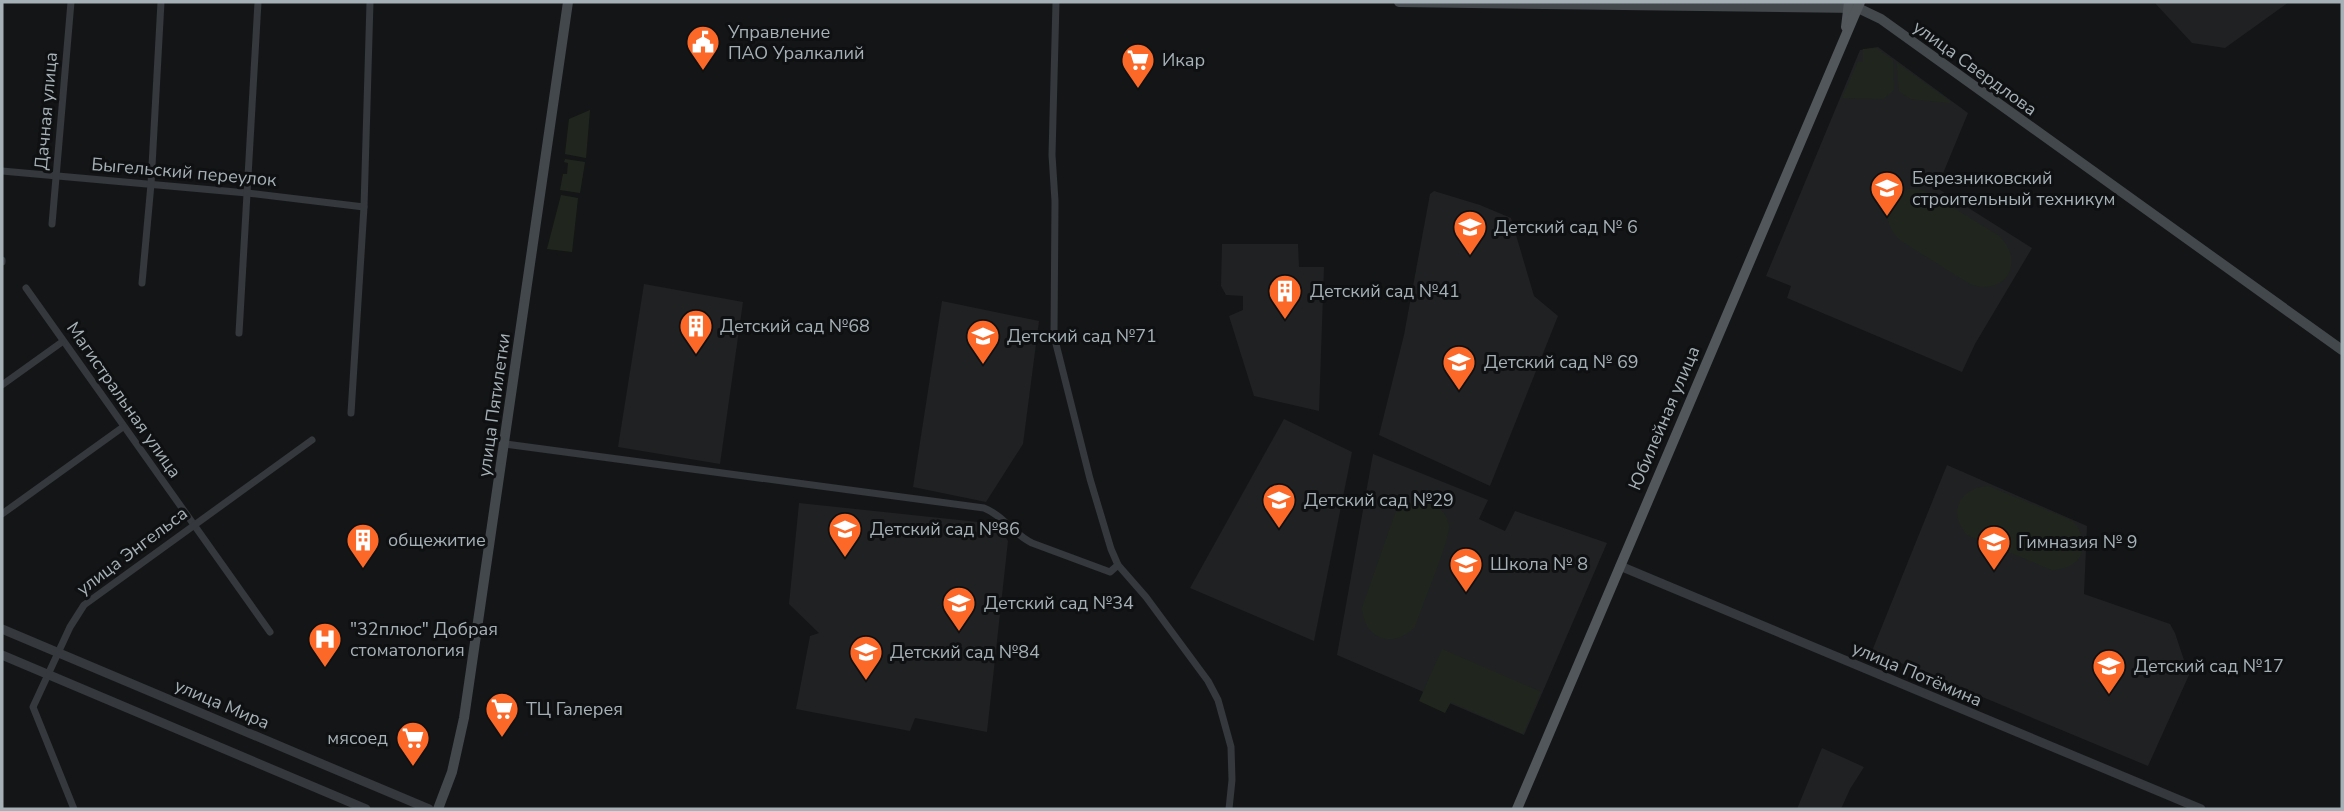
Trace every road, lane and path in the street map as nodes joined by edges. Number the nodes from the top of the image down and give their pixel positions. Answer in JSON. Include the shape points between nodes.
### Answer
{"nodes":[{"id":1,"x":71,"y":2,"type":"edge"},
{"id":2,"x":161,"y":2,"type":"edge"},
{"id":3,"x":258,"y":2,"type":"edge"},
{"id":4,"x":370,"y":2,"type":"edge"},
{"id":5,"x":568,"y":2,"type":"edge"},
{"id":6,"x":1056,"y":2,"type":"edge"},
{"id":7,"x":1399,"y":2,"type":"edge"},
{"id":8,"x":1854,"y":5,"type":"edge"},
{"id":9,"x":2,"y":171,"type":"edge"},
{"id":10,"x":57,"y":176,"type":"junction"},
{"id":11,"x":151,"y":184,"type":"junction"},
{"id":12,"x":247,"y":193,"type":"junction"},
{"id":13,"x":363,"y":207,"type":"junction"},
{"id":14,"x":52,"y":223,"type":"dead end"},
{"id":15,"x":142,"y":283,"type":"dead end"},
{"id":16,"x":26,"y":288,"type":"dead end"},
{"id":17,"x":239,"y":333,"type":"dead end"},
{"id":18,"x":62,"y":342,"type":"junction"},
{"id":19,"x":2342,"y":350,"type":"edge"},
{"id":20,"x":2,"y":385,"type":"edge"},
{"id":21,"x":351,"y":413,"type":"dead end"},
{"id":22,"x":123,"y":427,"type":"junction"},
{"id":23,"x":312,"y":440,"type":"dead end"},
{"id":24,"x":505,"y":444,"type":"junction"},
{"id":25,"x":2,"y":514,"type":"edge"},
{"id":26,"x":193,"y":524,"type":"junction"},
{"id":27,"x":1118,"y":565,"type":"junction"},
{"id":28,"x":1620,"y":566,"type":"junction"},
{"id":29,"x":2,"y":629,"type":"edge"},
{"id":30,"x":270,"y":632,"type":"dead end"},
{"id":31,"x":59,"y":652,"type":"junction"},
{"id":32,"x":2,"y":654,"type":"edge"},
{"id":33,"x":48,"y":674,"type":"junction"},
{"id":34,"x":74,"y":809,"type":"edge"},
{"id":35,"x":366,"y":809,"type":"edge"},
{"id":36,"x":429,"y":809,"type":"edge"},
{"id":37,"x":438,"y":809,"type":"edge"},
{"id":38,"x":1229,"y":809,"type":"edge"},
{"id":39,"x":1517,"y":809,"type":"edge"},
{"id":40,"x":2201,"y":809,"type":"edge"}],
"edges":[{"from":1,"to":10,"type":"street","name":"Дачная улица"},
{"from":2,"to":11,"type":"street"},
{"from":3,"to":12,"type":"street"},
{"from":4,"to":13,"type":"street"},
{"from":5,"to":24,"type":"main road","name":"улица Пятилетки"},
{"from":6,"to":27,"type":"street","via":[[1054,336],[1090,479]]},
{"from":7,"to":8,"type":"main road","name":"улица Свердлова"},
{"from":8,"to":19,"type":"main road","name":"улица Свердлова","via":[[1881,19]]},
{"from":8,"to":28,"type":"main road","name":"Юбилейная улица","via":[[1845,41]]},
{"from":9,"to":10,"type":"street","name":"Быгельский переулок"},
{"from":10,"to":11,"type":"street","name":"Быгельский переулок"},
{"from":10,"to":14,"type":"street","name":"Дачная улица"},
{"from":11,"to":12,"type":"street","name":"Быгельский переулок"},
{"from":11,"to":15,"type":"street"},
{"from":12,"to":13,"type":"street","name":"Быгельский переулок"},
{"from":12,"to":17,"type":"street"},
{"from":13,"to":21,"type":"street"},
{"from":16,"to":18,"type":"street","name":"Магистральная улица"},
{"from":18,"to":20,"type":"street"},
{"from":18,"to":22,"type":"street","name":"Магистральная улица"},
{"from":22,"to":25,"type":"street"},
{"from":22,"to":26,"type":"street","name":"Магистральная улица"},
{"from":23,"to":26,"type":"street","name":"улица Энгельса"},
{"from":24,"to":27,"type":"street","via":[[985,508],[998,513],[1032,543],[1110,572]]},
{"from":24,"to":37,"type":"main road","name":"улица Пятилетки","via":[[464,718]]},
{"from":26,"to":30,"type":"street","name":"Магистральная улица"},
{"from":26,"to":31,"type":"street","name":"улица Энгельса","via":[[84,605]]},
{"from":27,"to":38,"type":"street","via":[[1167,624],[1218,701],[1231,747]]},
{"from":28,"to":39,"type":"main road","name":"Юбилейная улица"},
{"from":28,"to":40,"type":"street","name":"улица Потёмина"},
{"from":29,"to":31,"type":"street","name":"улица Мира"},
{"from":31,"to":33,"type":"street","name":"улица Энгельса"},
{"from":31,"to":36,"type":"street","name":"улица Мира"},
{"from":32,"to":33,"type":"street"},
{"from":33,"to":34,"type":"street","name":"улица Энгельса","via":[[33,707]]},
{"from":33,"to":35,"type":"street"}]}
